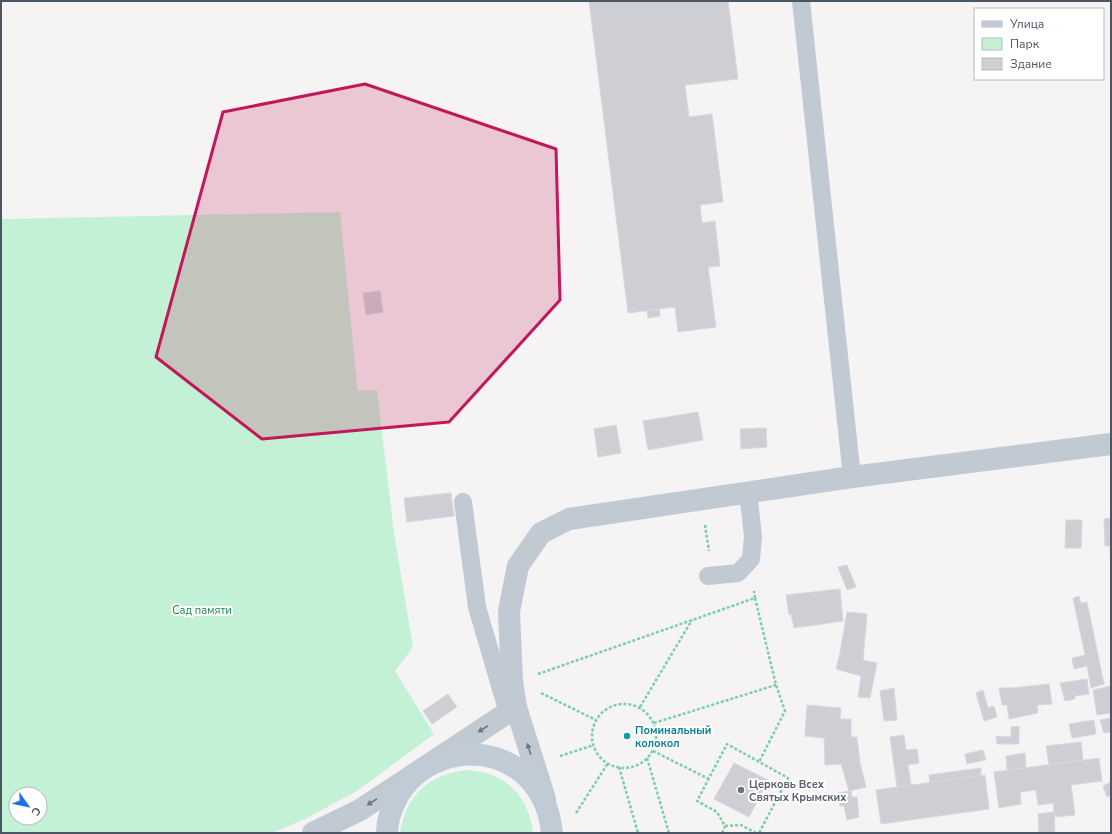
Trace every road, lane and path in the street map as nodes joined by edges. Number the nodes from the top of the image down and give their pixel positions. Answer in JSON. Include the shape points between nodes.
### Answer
{"nodes":[{"id":1,"x":801,"y":1,"type":"edge"},
{"id":2,"x":1111,"y":444,"type":"edge"},
{"id":3,"x":852,"y":477,"type":"junction"},
{"id":4,"x":748,"y":492,"type":"junction"},
{"id":5,"x":463,"y":502,"type":"dead end"},
{"id":6,"x":704,"y":520,"type":"dead end"},
{"id":7,"x":751,"y":559,"type":"junction"},
{"id":8,"x":711,"y":576,"type":"joint"},
{"id":9,"x":755,"y":598,"type":"junction"},
{"id":10,"x":693,"y":619,"type":"junction"},
{"id":11,"x":534,"y":676,"type":"dead end"},
{"id":12,"x":776,"y":685,"type":"junction"},
{"id":13,"x":535,"y":690,"type":"dead end"},
{"id":14,"x":640,"y":707,"type":"junction"},
{"id":15,"x":512,"y":710,"type":"junction"},
{"id":16,"x":596,"y":720,"type":"junction"},
{"id":17,"x":654,"y":724,"type":"junction"},
{"id":18,"x":594,"y":745,"type":"junction"},
{"id":19,"x":653,"y":751,"type":"junction"},
{"id":20,"x":557,"y":757,"type":"dead end"},
{"id":21,"x":647,"y":758,"type":"junction"},
{"id":22,"x":759,"y":762,"type":"junction"},
{"id":23,"x":608,"y":763,"type":"junction"},
{"id":24,"x":619,"y":767,"type":"junction"},
{"id":25,"x":417,"y":773,"type":"junction"},
{"id":26,"x":709,"y":779,"type":"junction"},
{"id":27,"x":572,"y":819,"type":"dead end"},
{"id":28,"x":552,"y":826,"type":"edge"},
{"id":29,"x":725,"y":826,"type":"junction"},
{"id":30,"x":313,"y":833,"type":"edge"},
{"id":31,"x":387,"y":833,"type":"edge"},
{"id":32,"x":638,"y":833,"type":"edge"},
{"id":33,"x":669,"y":833,"type":"edge"},
{"id":34,"x":722,"y":833,"type":"edge"},
{"id":35,"x":756,"y":833,"type":"edge"},
{"id":36,"x":759,"y":833,"type":"edge"}],
"edges":[{"from":1,"to":3,"type":"lane"},
{"from":2,"to":3,"type":"street"},
{"from":3,"to":4,"type":"street"},
{"from":4,"to":7,"type":"lane","via":[[754,536]]},
{"from":4,"to":15,"type":"street","via":[[569,520],[541,533],[518,566],[509,611]]},
{"from":5,"to":15,"type":"lane","via":[[477,607]]},
{"from":6,"to":8,"type":"path"},
{"from":7,"to":8,"type":"lane","via":[[738,572]]},
{"from":7,"to":9,"type":"path"},
{"from":9,"to":10,"type":"path"},
{"from":9,"to":12,"type":"path"},
{"from":10,"to":11,"type":"path"},
{"from":10,"to":14,"type":"path"},
{"from":12,"to":17,"type":"path"},
{"from":12,"to":22,"type":"path","via":[[785,711]]},
{"from":13,"to":16,"type":"path"},
{"from":14,"to":16,"type":"path","via":[[620,703],[609,707]]},
{"from":14,"to":17,"type":"path"},
{"from":15,"to":25,"type":"street","one_way":true},
{"from":28,"to":15,"type":"street","one_way":true},
{"from":16,"to":18,"type":"path","via":[[592,733]]},
{"from":17,"to":19,"type":"path","via":[[657,739]]},
{"from":18,"to":20,"type":"path"},
{"from":18,"to":23,"type":"path","via":[[597,753]]},
{"from":19,"to":21,"type":"path"},
{"from":19,"to":26,"type":"path"},
{"from":21,"to":24,"type":"path","via":[[634,767]]},
{"from":21,"to":33,"type":"path"},
{"from":22,"to":26,"type":"path","via":[[727,744]]},
{"from":22,"to":36,"type":"path","via":[[788,778]]},
{"from":23,"to":24,"type":"path"},
{"from":23,"to":27,"type":"path"},
{"from":24,"to":32,"type":"path"},
{"from":25,"to":28,"type":"main road","via":[[434,762],[453,756],[474,754],[494,758],[512,766],[528,778],[541,794]]},
{"from":25,"to":30,"type":"street","one_way":true,"via":[[360,810]]},
{"from":25,"to":31,"type":"main road","via":[[403,788],[393,805]]},
{"from":26,"to":29,"type":"path","via":[[697,801],[717,812]]},
{"from":29,"to":34,"type":"path"},
{"from":29,"to":35,"type":"path","via":[[741,825]]}]}
